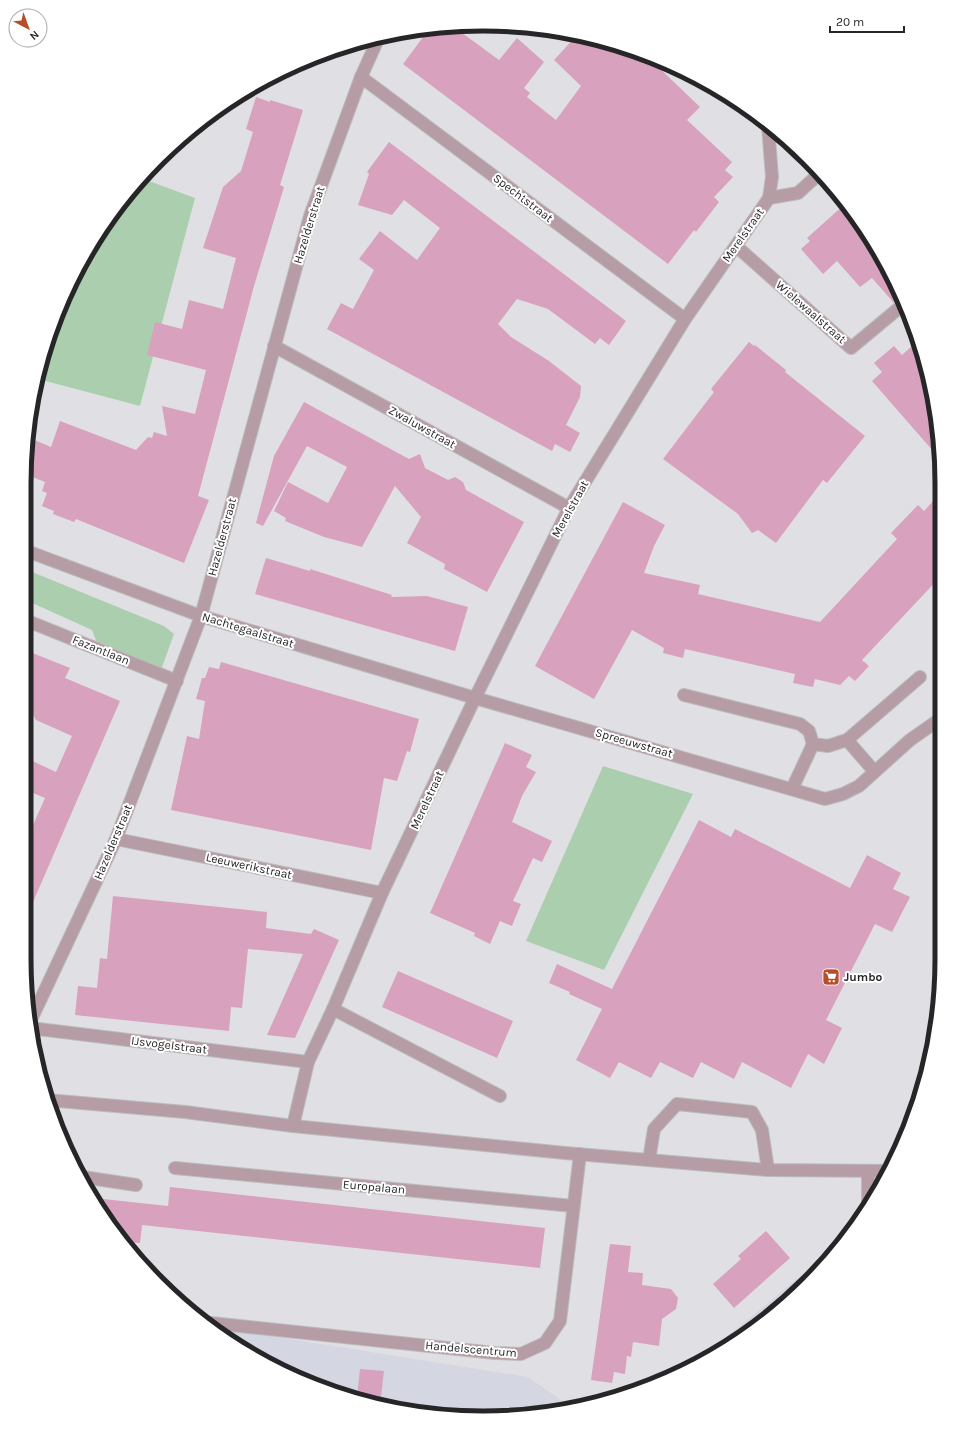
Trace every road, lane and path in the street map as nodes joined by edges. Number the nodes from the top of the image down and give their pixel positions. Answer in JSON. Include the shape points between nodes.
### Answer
{"nodes":[{"id":1,"x":376,"y":44,"type":"edge"},
{"id":2,"x":361,"y":77,"type":"junction"},
{"id":3,"x":769,"y":133,"type":"edge"},
{"id":4,"x":816,"y":177,"type":"edge"},
{"id":5,"x":768,"y":198,"type":"junction"},
{"id":6,"x":736,"y":246,"type":"junction"},
{"id":7,"x":900,"y":307,"type":"edge"},
{"id":8,"x":685,"y":319,"type":"junction"},
{"id":9,"x":274,"y":346,"type":"junction"},
{"id":10,"x":569,"y":508,"type":"junction"},
{"id":11,"x":31,"y":553,"type":"edge"},
{"id":12,"x":201,"y":616,"type":"junction"},
{"id":13,"x":31,"y":622,"type":"edge"},
{"id":14,"x":920,"y":677,"type":"dead end"},
{"id":15,"x":177,"y":681,"type":"junction"},
{"id":16,"x":684,"y":695,"type":"dead end"},
{"id":17,"x":475,"y":698,"type":"junction"},
{"id":18,"x":935,"y":723,"type":"edge"},
{"id":19,"x":847,"y":740,"type":"junction"},
{"id":20,"x":813,"y":744,"type":"junction"},
{"id":21,"x":874,"y":771,"type":"junction"},
{"id":22,"x":792,"y":789,"type":"junction"},
{"id":23,"x":116,"y":839,"type":"junction"},
{"id":24,"x":382,"y":893,"type":"junction"},
{"id":25,"x":333,"y":1010,"type":"junction"},
{"id":26,"x":34,"y":1012,"type":"edge"},
{"id":27,"x":37,"y":1029,"type":"edge"},
{"id":28,"x":308,"y":1062,"type":"junction"},
{"id":29,"x":500,"y":1096,"type":"dead end"},
{"id":30,"x":54,"y":1101,"type":"edge"},
{"id":31,"x":293,"y":1126,"type":"junction"},
{"id":32,"x":580,"y":1154,"type":"junction"},
{"id":33,"x":649,"y":1160,"type":"junction"},
{"id":34,"x":175,"y":1168,"type":"dead end"},
{"id":35,"x":768,"y":1170,"type":"junction"},
{"id":36,"x":868,"y":1171,"type":"junction"},
{"id":37,"x":882,"y":1171,"type":"edge"},
{"id":38,"x":88,"y":1178,"type":"edge"},
{"id":39,"x":136,"y":1185,"type":"dead end"},
{"id":40,"x":868,"y":1195,"type":"edge"},
{"id":41,"x":573,"y":1206,"type":"junction"},
{"id":42,"x":216,"y":1323,"type":"edge"}],
"edges":[{"from":1,"to":2,"type":"street","name":"Hazelderstraat"},
{"from":2,"to":8,"type":"street","name":"Spechtstraat"},
{"from":2,"to":9,"type":"street","name":"Hazelderstraat","via":[[310,216]]},
{"from":3,"to":5,"type":"street","via":[[772,177]]},
{"from":4,"to":5,"type":"street","name":"Merelstraat","via":[[798,193]]},
{"from":5,"to":6,"type":"street","name":"Merelstraat"},
{"from":6,"to":7,"type":"street","name":"Wielewaalstraat","via":[[851,348]]},
{"from":6,"to":8,"type":"street","name":"Merelstraat"},
{"from":8,"to":10,"type":"street","name":"Merelstraat"},
{"from":9,"to":10,"type":"street","name":"Zwaluwstraat"},
{"from":9,"to":12,"type":"street","name":"Hazelderstraat"},
{"from":10,"to":17,"type":"street","name":"Merelstraat"},
{"from":11,"to":12,"type":"street","name":"Nachtegaalstraat"},
{"from":12,"to":15,"type":"street","name":"Hazelderstraat"},
{"from":12,"to":17,"type":"street","name":"Nachtegaalstraat"},
{"from":13,"to":15,"type":"street","name":"Fazantlaan"},
{"from":14,"to":19,"type":"street"},
{"from":15,"to":23,"type":"street","name":"Hazelderstraat"},
{"from":16,"to":20,"type":"street","via":[[800,724],[809,731]]},
{"from":17,"to":22,"type":"street","name":"Spreeuwstraat"},
{"from":17,"to":24,"type":"street","name":"Merelstraat"},
{"from":18,"to":21,"type":"street","name":"Spreeuwstraat","via":[[910,740]]},
{"from":19,"to":20,"type":"street","via":[[828,746]]},
{"from":19,"to":21,"type":"street"},
{"from":20,"to":22,"type":"street"},
{"from":21,"to":22,"type":"street","name":"Spreeuwstraat","via":[[859,786],[825,799]]},
{"from":23,"to":24,"type":"street","name":"Leeuwerikstraat"},
{"from":23,"to":26,"type":"street","name":"Hazelderstraat"},
{"from":24,"to":25,"type":"street"},
{"from":25,"to":28,"type":"street"},
{"from":25,"to":29,"type":"street"},
{"from":27,"to":28,"type":"street","name":"IJsvogelstraat"},
{"from":28,"to":31,"type":"street"},
{"from":30,"to":31,"type":"street","via":[[185,1112]]},
{"from":31,"to":32,"type":"street"},
{"from":32,"to":33,"type":"street"},
{"from":32,"to":41,"type":"street","name":"Handelscentrum"},
{"from":33,"to":35,"type":"street"},
{"from":33,"to":35,"type":"street","via":[[654,1130],[678,1104],[752,1112],[762,1130]]},
{"from":34,"to":41,"type":"street","name":"Europalaan"},
{"from":35,"to":36,"type":"street"},
{"from":36,"to":37,"type":"street"},
{"from":36,"to":40,"type":"street"},
{"from":38,"to":39,"type":"street"},
{"from":41,"to":42,"type":"street","name":"Handelscentrum","via":[[560,1321],[545,1342],[522,1354]]}]}
